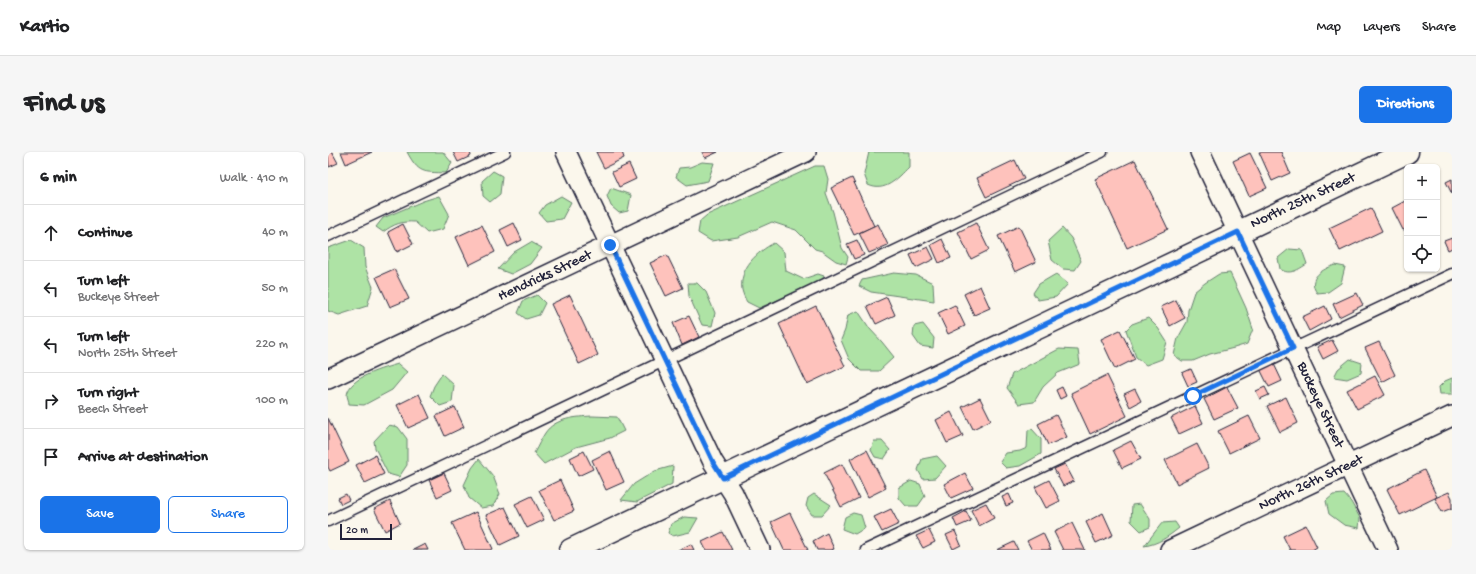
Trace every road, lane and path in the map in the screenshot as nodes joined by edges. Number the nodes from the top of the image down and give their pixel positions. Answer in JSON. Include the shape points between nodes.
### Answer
{"nodes":[{"id":1,"x":505,"y":152,"type":"edge"},
{"id":2,"x":566,"y":152,"type":"edge"},
{"id":3,"x":806,"y":152,"type":"edge"},
{"id":4,"x":1102,"y":152,"type":"edge"},
{"id":5,"x":1200,"y":152,"type":"edge"},
{"id":6,"x":1407,"y":152,"type":"edge"},
{"id":7,"x":1238,"y":232,"type":"junction"},
{"id":8,"x":328,"y":236,"type":"edge"},
{"id":9,"x":610,"y":245,"type":"junction"},
{"id":10,"x":1452,"y":274,"type":"edge"},
{"id":11,"x":1293,"y":348,"type":"junction"},
{"id":12,"x":665,"y":361,"type":"junction"},
{"id":13,"x":328,"y":379,"type":"edge"},
{"id":14,"x":1452,"y":416,"type":"edge"},
{"id":15,"x":1348,"y":466,"type":"junction"},
{"id":16,"x":723,"y":478,"type":"junction"},
{"id":17,"x":328,"y":521,"type":"edge"},
{"id":18,"x":571,"y":550,"type":"edge"},
{"id":19,"x":760,"y":550,"type":"edge"},
{"id":20,"x":866,"y":550,"type":"edge"},
{"id":21,"x":1170,"y":550,"type":"edge"},
{"id":22,"x":1388,"y":550,"type":"edge"}],
"edges":[{"from":1,"to":8,"type":"lane"},
{"from":2,"to":9,"type":"street"},
{"from":3,"to":9,"type":"street","name":"Hendricks Street"},
{"from":4,"to":12,"type":"lane"},
{"from":5,"to":7,"type":"street","name":"Buckeye Street"},
{"from":6,"to":7,"type":"street","name":"North 25th Street"},
{"from":7,"to":11,"type":"street","name":"Buckeye Street"},
{"from":7,"to":16,"type":"street","name":"North 25th Street"},
{"from":9,"to":12,"type":"street"},
{"from":9,"to":13,"type":"street","name":"Hendricks Street"},
{"from":10,"to":11,"type":"lane"},
{"from":11,"to":15,"type":"street","name":"Buckeye Street"},
{"from":11,"to":20,"type":"lane"},
{"from":12,"to":16,"type":"street"},
{"from":12,"to":17,"type":"lane"},
{"from":14,"to":15,"type":"street","name":"North 26th Street"},
{"from":15,"to":21,"type":"street","name":"North 26th Street"},
{"from":15,"to":22,"type":"street","name":"Buckeye Street"},
{"from":16,"to":18,"type":"street","name":"North 25th Street"},
{"from":16,"to":19,"type":"street"}]}
